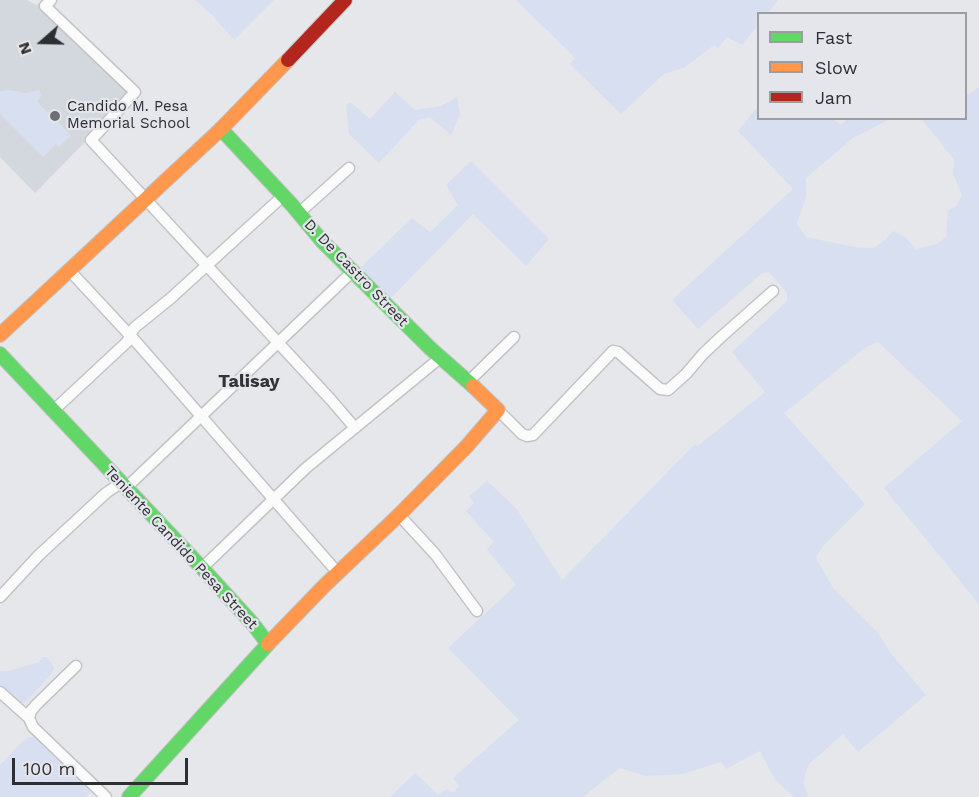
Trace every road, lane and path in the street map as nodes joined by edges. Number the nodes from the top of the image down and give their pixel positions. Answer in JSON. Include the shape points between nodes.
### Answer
{"nodes":[{"id":1,"x":51,"y":0,"type":"edge"},
{"id":2,"x":345,"y":0,"type":"edge"},
{"id":3,"x":221,"y":129,"type":"junction"},
{"id":4,"x":349,"y":168,"type":"dead end"},
{"id":5,"x":283,"y":196,"type":"junction"},
{"id":6,"x":146,"y":198,"type":"junction"},
{"id":7,"x":298,"y":213,"type":"junction"},
{"id":8,"x":208,"y":266,"type":"junction"},
{"id":9,"x":70,"y":271,"type":"junction"},
{"id":10,"x":352,"y":272,"type":"junction"},
{"id":11,"x":773,"y":291,"type":"dead end"},
{"id":12,"x":0,"y":335,"type":"edge"},
{"id":13,"x":130,"y":335,"type":"junction"},
{"id":14,"x":514,"y":337,"type":"dead end"},
{"id":15,"x":279,"y":343,"type":"junction"},
{"id":16,"x":0,"y":354,"type":"edge"},
{"id":17,"x":440,"y":358,"type":"junction"},
{"id":18,"x":468,"y":382,"type":"junction"},
{"id":19,"x":54,"y":410,"type":"junction"},
{"id":20,"x":498,"y":410,"type":"junction"},
{"id":21,"x":201,"y":415,"type":"junction"},
{"id":22,"x":355,"y":428,"type":"junction"},
{"id":23,"x":124,"y":485,"type":"junction"},
{"id":24,"x":274,"y":500,"type":"junction"},
{"id":25,"x":399,"y":515,"type":"junction"},
{"id":26,"x":202,"y":568,"type":"junction"},
{"id":27,"x":338,"y":573,"type":"junction"},
{"id":28,"x":0,"y":597,"type":"edge"},
{"id":29,"x":477,"y":611,"type":"dead end"},
{"id":30,"x":268,"y":644,"type":"junction"},
{"id":31,"x":76,"y":666,"type":"dead end"},
{"id":32,"x":0,"y":692,"type":"edge"},
{"id":33,"x":29,"y":718,"type":"junction"},
{"id":34,"x":106,"y":797,"type":"edge"},
{"id":35,"x":129,"y":797,"type":"edge"}],
"edges":[{"from":1,"to":6,"type":"street","via":[[45,6],[134,90],[133,97],[91,141]]},
{"from":2,"to":3,"type":"street"},
{"from":3,"to":5,"type":"street","name":"D. De Castro Street"},
{"from":3,"to":6,"type":"street"},
{"from":4,"to":7,"type":"street"},
{"from":5,"to":7,"type":"street","name":"D. De Castro Street"},
{"from":5,"to":8,"type":"street"},
{"from":6,"to":8,"type":"street"},
{"from":6,"to":9,"type":"street"},
{"from":7,"to":10,"type":"street","name":"D. De Castro Street"},
{"from":8,"to":13,"type":"street"},
{"from":8,"to":15,"type":"street"},
{"from":9,"to":12,"type":"street"},
{"from":9,"to":13,"type":"street"},
{"from":10,"to":15,"type":"street"},
{"from":10,"to":17,"type":"street","name":"D. De Castro Street"},
{"from":11,"to":20,"type":"street","via":[[668,390],[660,389],[613,351],[533,435],[522,434]]},
{"from":13,"to":19,"type":"street"},
{"from":13,"to":21,"type":"street"},
{"from":14,"to":18,"type":"street"},
{"from":15,"to":21,"type":"street"},
{"from":15,"to":22,"type":"street"},
{"from":16,"to":19,"type":"street","name":"Teniente Candido Pesa Street"},
{"from":17,"to":18,"type":"street","name":"D. De Castro Street"},
{"from":17,"to":22,"type":"street"},
{"from":18,"to":20,"type":"street","name":"D. De Castro Street"},
{"from":19,"to":23,"type":"street","name":"Teniente Candido Pesa Street"},
{"from":20,"to":25,"type":"street"},
{"from":21,"to":23,"type":"street"},
{"from":21,"to":24,"type":"street"},
{"from":22,"to":24,"type":"street"},
{"from":23,"to":26,"type":"street","name":"Teniente Candido Pesa Street"},
{"from":23,"to":28,"type":"street","via":[[109,491],[45,549]]},
{"from":24,"to":26,"type":"street"},
{"from":24,"to":27,"type":"street"},
{"from":25,"to":27,"type":"street"},
{"from":25,"to":29,"type":"street","via":[[435,554]]},
{"from":26,"to":30,"type":"street","name":"Teniente Candido Pesa Street"},
{"from":27,"to":30,"type":"street"},
{"from":30,"to":35,"type":"street","name":"Teniente Candido Pesa Street"},
{"from":31,"to":33,"type":"street","via":[[36,705]]},
{"from":32,"to":33,"type":"street"},
{"from":33,"to":34,"type":"street","via":[[33,727]]}]}
